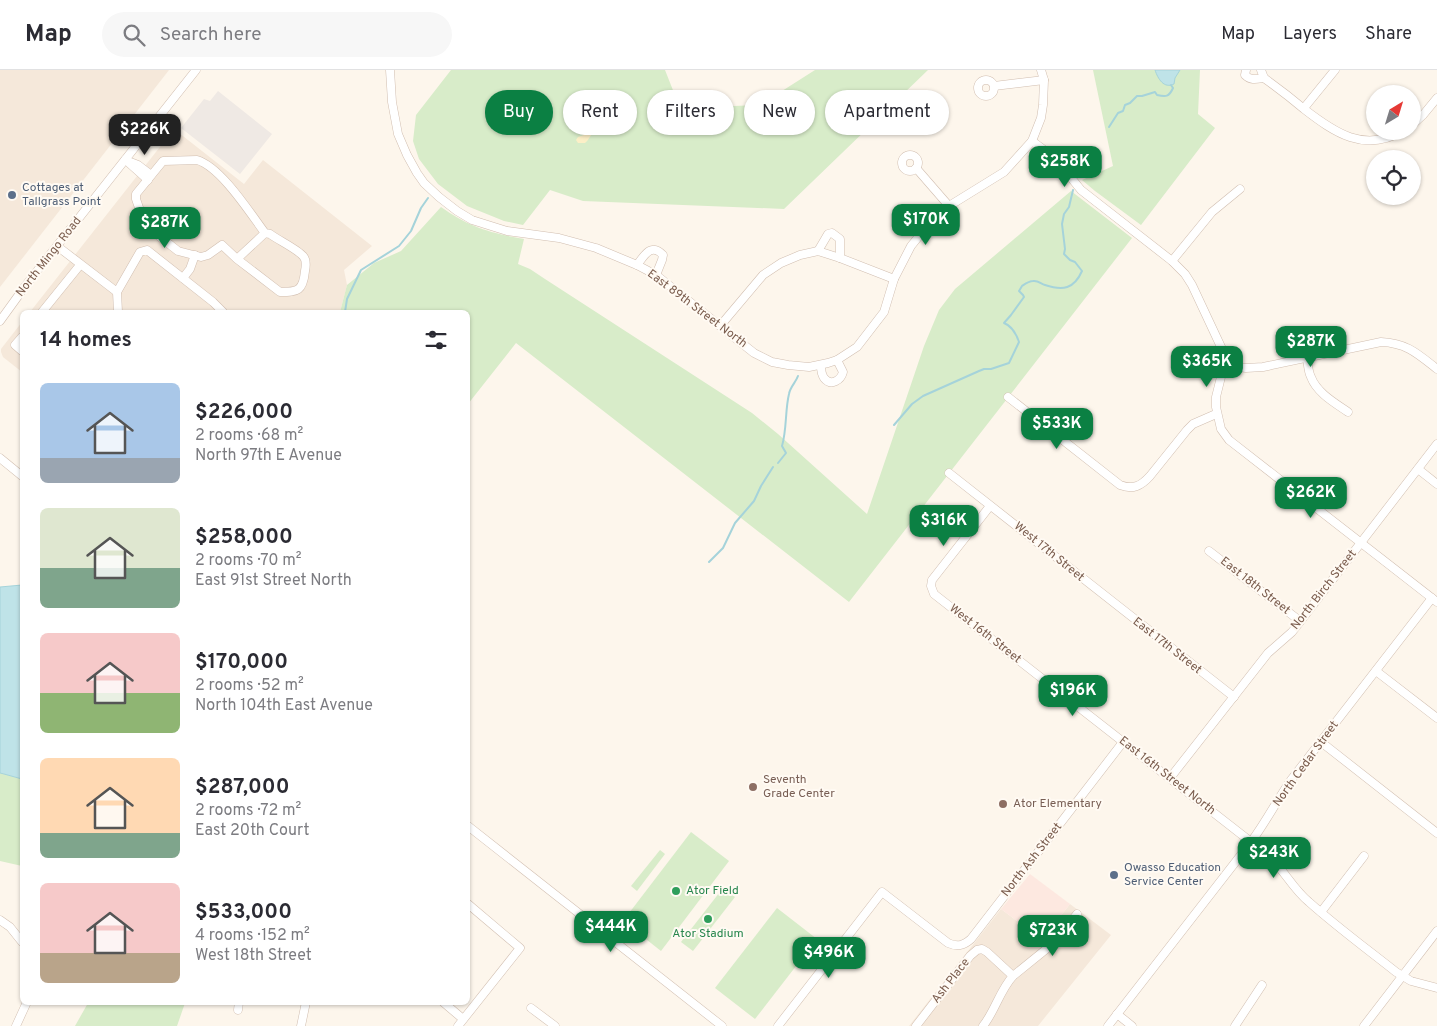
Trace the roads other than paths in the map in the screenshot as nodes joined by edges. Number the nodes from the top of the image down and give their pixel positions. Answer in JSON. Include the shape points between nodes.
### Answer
{"nodes":[{"id":1,"x":196,"y":70,"type":"edge"},
{"id":2,"x":390,"y":70,"type":"edge"},
{"id":3,"x":1041,"y":70,"type":"edge"},
{"id":4,"x":1246,"y":70,"type":"edge"},
{"id":5,"x":1335,"y":70,"type":"edge"},
{"id":6,"x":1262,"y":74,"type":"edge"},
{"id":7,"x":1044,"y":80,"type":"junction"},
{"id":8,"x":994,"y":86,"type":"dead end"},
{"id":9,"x":1437,"y":98,"type":"edge"},
{"id":10,"x":1304,"y":108,"type":"junction"},
{"id":11,"x":1421,"y":118,"type":"edge"},
{"id":12,"x":1378,"y":140,"type":"edge"},
{"id":13,"x":1032,"y":141,"type":"junction"},
{"id":14,"x":125,"y":160,"type":"junction"},
{"id":15,"x":916,"y":168,"type":"dead end"},
{"id":16,"x":150,"y":178,"type":"junction"},
{"id":17,"x":1240,"y":189,"type":"dead end"},
{"id":18,"x":949,"y":206,"type":"junction"},
{"id":19,"x":265,"y":232,"type":"junction"},
{"id":20,"x":57,"y":246,"type":"junction"},
{"id":21,"x":818,"y":251,"type":"junction"},
{"id":22,"x":195,"y":255,"type":"junction"},
{"id":23,"x":840,"y":258,"type":"junction"},
{"id":24,"x":237,"y":259,"type":"junction"},
{"id":25,"x":1172,"y":261,"type":"junction"},
{"id":26,"x":80,"y":265,"type":"junction"},
{"id":27,"x":637,"y":265,"type":"junction"},
{"id":28,"x":656,"y":275,"type":"junction"},
{"id":29,"x":182,"y":278,"type":"junction"},
{"id":30,"x":894,"y":279,"type":"junction"},
{"id":31,"x":117,"y":292,"type":"junction"},
{"id":32,"x":44,"y":310,"type":"edge"},
{"id":33,"x":118,"y":310,"type":"edge"},
{"id":34,"x":221,"y":310,"type":"edge"},
{"id":35,"x":0,"y":321,"type":"edge"},
{"id":36,"x":720,"y":326,"type":"junction"},
{"id":37,"x":1307,"y":358,"type":"junction"},
{"id":38,"x":837,"y":360,"type":"junction"},
{"id":39,"x":1224,"y":365,"type":"junction"},
{"id":40,"x":820,"y":366,"type":"junction"},
{"id":41,"x":1437,"y":369,"type":"edge"},
{"id":42,"x":1008,"y":398,"type":"dead end"},
{"id":43,"x":1348,"y":412,"type":"dead end"},
{"id":44,"x":1216,"y":414,"type":"junction"},
{"id":45,"x":1437,"y":444,"type":"edge"},
{"id":46,"x":0,"y":458,"type":"edge"},
{"id":47,"x":1418,"y":469,"type":"junction"},
{"id":48,"x":949,"y":473,"type":"dead end"},
{"id":49,"x":20,"y":474,"type":"edge"},
{"id":50,"x":1437,"y":484,"type":"edge"},
{"id":51,"x":990,"y":506,"type":"junction"},
{"id":52,"x":1360,"y":543,"type":"junction"},
{"id":53,"x":1209,"y":551,"type":"dead end"},
{"id":54,"x":1101,"y":594,"type":"joint"},
{"id":55,"x":1434,"y":600,"type":"edge"},
{"id":56,"x":1300,"y":621,"type":"junction"},
{"id":57,"x":1376,"y":670,"type":"junction"},
{"id":58,"x":1036,"y":674,"type":"joint"},
{"id":59,"x":1234,"y":697,"type":"junction"},
{"id":60,"x":1437,"y":718,"type":"edge"},
{"id":61,"x":1123,"y":742,"type":"junction"},
{"id":62,"x":1321,"y":742,"type":"junction"},
{"id":63,"x":1170,"y":778,"type":"junction"},
{"id":64,"x":470,"y":828,"type":"edge"},
{"id":65,"x":1437,"y":833,"type":"edge"},
{"id":66,"x":1251,"y":842,"type":"junction"},
{"id":67,"x":1364,"y":856,"type":"dead end"},
{"id":68,"x":470,"y":906,"type":"edge"},
{"id":69,"x":1321,"y":912,"type":"junction"},
{"id":70,"x":1077,"y":914,"type":"dead end"},
{"id":71,"x":0,"y":920,"type":"edge"},
{"id":72,"x":1437,"y":931,"type":"edge"},
{"id":73,"x":20,"y":940,"type":"edge"},
{"id":74,"x":1402,"y":976,"type":"junction"},
{"id":75,"x":1011,"y":979,"type":"junction"},
{"id":76,"x":1262,"y":986,"type":"dead end"},
{"id":77,"x":1437,"y":988,"type":"edge"},
{"id":78,"x":26,"y":1005,"type":"edge"},
{"id":79,"x":305,"y":1005,"type":"edge"},
{"id":80,"x":447,"y":1005,"type":"edge"},
{"id":81,"x":532,"y":1008,"type":"dead end"},
{"id":82,"x":1117,"y":1014,"type":"junction"},
{"id":83,"x":464,"y":1019,"type":"junction"},
{"id":84,"x":16,"y":1026,"type":"edge"},
{"id":85,"x":301,"y":1026,"type":"edge"},
{"id":86,"x":458,"y":1026,"type":"edge"},
{"id":87,"x":555,"y":1026,"type":"edge"},
{"id":88,"x":722,"y":1026,"type":"edge"},
{"id":89,"x":778,"y":1026,"type":"edge"},
{"id":90,"x":916,"y":1026,"type":"edge"},
{"id":91,"x":983,"y":1026,"type":"edge"},
{"id":92,"x":1108,"y":1026,"type":"edge"},
{"id":93,"x":1132,"y":1026,"type":"edge"},
{"id":94,"x":1235,"y":1026,"type":"edge"},
{"id":95,"x":1364,"y":1026,"type":"edge"}],
"edges":[{"from":1,"to":14,"type":"street","name":"North Mingo Road"},
{"from":2,"to":27,"type":"street","name":"East 89th Street North","via":[[398,134],[417,173],[439,198],[472,220],[507,231],[560,238]]},
{"from":3,"to":7,"type":"street"},
{"from":4,"to":6,"type":"street","via":[[1249,79],[1254,80]]},
{"from":5,"to":10,"type":"street"},
{"from":6,"to":10,"type":"street"},
{"from":7,"to":8,"type":"street"},
{"from":7,"to":13,"type":"street","via":[[1041,118]]},
{"from":9,"to":11,"type":"street"},
{"from":10,"to":12,"type":"street","via":[[1345,136],[1364,141]]},
{"from":13,"to":18,"type":"street","name":"East 89th Street North","via":[[1004,172]]},
{"from":13,"to":25,"type":"street","via":[[1054,158],[1081,190]]},
{"from":14,"to":16,"type":"street","via":[[138,165]]},
{"from":14,"to":20,"type":"street","name":"North Mingo Road"},
{"from":15,"to":18,"type":"street"},
{"from":16,"to":19,"type":"street","via":[[163,160],[202,162],[221,177]]},
{"from":16,"to":22,"type":"street","via":[[136,194],[145,225],[178,252]]},
{"from":17,"to":25,"type":"street","via":[[1212,212]]},
{"from":18,"to":30,"type":"street","name":"East 89th Street North","via":[[928,224],[911,246]]},
{"from":19,"to":24,"type":"street"},
{"from":19,"to":24,"type":"street","via":[[303,256],[306,261],[302,287],[293,292],[280,292]]},
{"from":20,"to":26,"type":"street"},
{"from":20,"to":35,"type":"street","name":"North Mingo Road"},
{"from":21,"to":23,"type":"street"},
{"from":21,"to":23,"type":"street","via":[[828,234],[832,234],[840,239]]},
{"from":21,"to":36,"type":"street","via":[[781,263],[763,275]]},
{"from":22,"to":24,"type":"street","via":[[208,254],[222,245]]},
{"from":22,"to":29,"type":"street","via":[[190,269]]},
{"from":23,"to":30,"type":"street"},
{"from":25,"to":39,"type":"street","via":[[1192,285],[1219,341]]},
{"from":26,"to":31,"type":"street"},
{"from":26,"to":32,"type":"street"},
{"from":27,"to":28,"type":"street","name":"East 89th Street North"},
{"from":27,"to":28,"type":"street","via":[[649,250],[659,251],[662,260]]},
{"from":28,"to":36,"type":"street","name":"East 89th Street North"},
{"from":29,"to":31,"type":"street","via":[[147,250],[140,252]]},
{"from":29,"to":34,"type":"street"},
{"from":30,"to":38,"type":"street","name":"East 89th Street North","via":[[884,312],[857,347]]},
{"from":31,"to":33,"type":"street"},
{"from":36,"to":40,"type":"street","name":"East 89th Street North","via":[[754,353],[772,362]]},
{"from":37,"to":39,"type":"street","via":[[1255,368]]},
{"from":37,"to":41,"type":"street","via":[[1381,342],[1402,345]]},
{"from":37,"to":43,"type":"street","via":[[1310,377],[1317,387]]},
{"from":38,"to":40,"type":"street","name":"East 89th Street North"},
{"from":38,"to":40,"type":"street","via":[[843,372],[835,382],[826,380]]},
{"from":39,"to":44,"type":"street","via":[[1216,397]]},
{"from":42,"to":44,"type":"street","via":[[1120,485],[1132,487],[1138,487],[1150,476],[1193,424]]},
{"from":44,"to":52,"type":"street","via":[[1229,440]]},
{"from":45,"to":47,"type":"street","name":"North Birch Street"},
{"from":46,"to":49,"type":"street"},
{"from":47,"to":50,"type":"street"},
{"from":47,"to":52,"type":"street","name":"North Birch Street"},
{"from":48,"to":51,"type":"street","name":"West 17th Street"},
{"from":51,"to":54,"type":"street","name":"West 17th Street"},
{"from":51,"to":58,"type":"street","name":"West 16th Street","via":[[932,580],[931,586],[934,594]]},
{"from":52,"to":55,"type":"street"},
{"from":52,"to":56,"type":"street","name":"North Birch Street"},
{"from":53,"to":56,"type":"street","name":"East 18th Street"},
{"from":54,"to":59,"type":"street","name":"East 17th Street"},
{"from":55,"to":57,"type":"street","name":"North Cedar Street"},
{"from":56,"to":59,"type":"street","name":"North Birch Street","via":[[1268,653]]},
{"from":57,"to":60,"type":"street"},
{"from":57,"to":62,"type":"street","name":"North Cedar Street"},
{"from":58,"to":61,"type":"street","name":"East 16th Street North"},
{"from":59,"to":63,"type":"street","name":"North Birch Street"},
{"from":61,"to":63,"type":"street","name":"East 16th Street North"},
{"from":61,"to":89,"type":"street","name":"North Ash Street","via":[[971,939],[959,946],[948,943],[882,892]]},
{"from":62,"to":65,"type":"street"},
{"from":62,"to":66,"type":"street","name":"North Cedar Street"},
{"from":63,"to":66,"type":"street","name":"East 16th Street North"},
{"from":64,"to":88,"type":"street"},
{"from":66,"to":69,"type":"street","name":"East 16th Street North","via":[[1276,863]]},
{"from":66,"to":82,"type":"street","name":"North Cedar Street"},
{"from":67,"to":69,"type":"street"},
{"from":68,"to":83,"type":"street","via":[[520,948]]},
{"from":69,"to":74,"type":"street","name":"East 16th Street North"},
{"from":70,"to":75,"type":"street","via":[[1055,942]]},
{"from":71,"to":73,"type":"street"},
{"from":72,"to":74,"type":"street"},
{"from":74,"to":77,"type":"street","name":"East 16th Street North"},
{"from":74,"to":95,"type":"street"},
{"from":75,"to":90,"type":"street","name":"Ash Place","via":[[987,952],[977,950]]},
{"from":75,"to":91,"type":"street"},
{"from":76,"to":94,"type":"street"},
{"from":78,"to":84,"type":"street"},
{"from":79,"to":85,"type":"street"},
{"from":80,"to":83,"type":"street"},
{"from":81,"to":87,"type":"street"},
{"from":82,"to":92,"type":"street","name":"North Cedar Street"},
{"from":82,"to":93,"type":"street"},
{"from":83,"to":86,"type":"street"}]}
